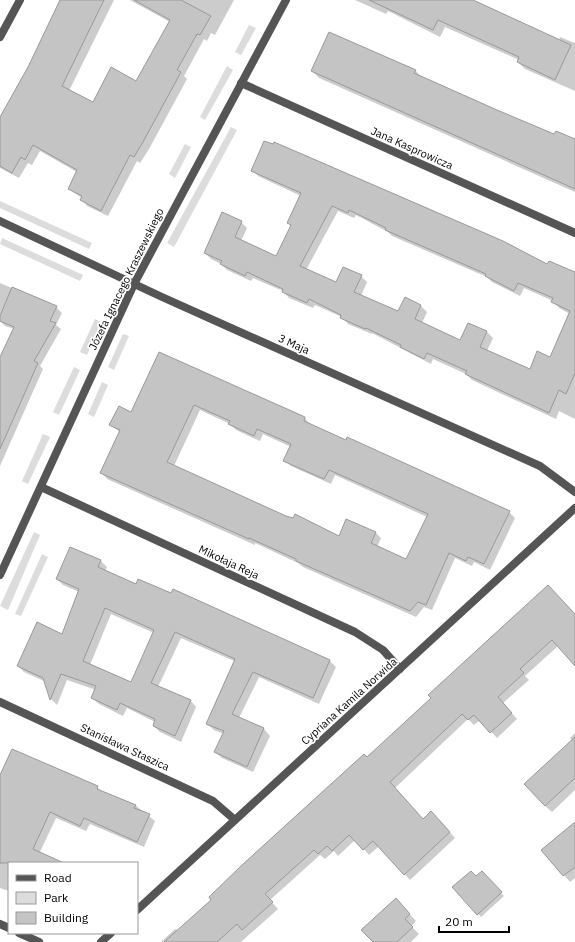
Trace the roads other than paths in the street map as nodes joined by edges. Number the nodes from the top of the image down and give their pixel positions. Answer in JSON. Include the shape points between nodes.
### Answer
{"nodes":[{"id":1,"x":20,"y":0,"type":"edge"},
{"id":2,"x":286,"y":0,"type":"edge"},
{"id":3,"x":0,"y":36,"type":"edge"},
{"id":4,"x":241,"y":83,"type":"junction"},
{"id":5,"x":0,"y":221,"type":"edge"},
{"id":6,"x":575,"y":234,"type":"edge"},
{"id":7,"x":134,"y":284,"type":"junction"},
{"id":8,"x":41,"y":487,"type":"junction"},
{"id":9,"x":575,"y":492,"type":"edge"},
{"id":10,"x":575,"y":508,"type":"edge"},
{"id":11,"x":0,"y":575,"type":"edge"},
{"id":12,"x":400,"y":669,"type":"junction"},
{"id":13,"x":0,"y":702,"type":"edge"},
{"id":14,"x":235,"y":820,"type":"junction"},
{"id":15,"x":138,"y":909,"type":"edge"},
{"id":16,"x":21,"y":934,"type":"edge"},
{"id":17,"x":110,"y":934,"type":"edge"},
{"id":18,"x":39,"y":942,"type":"edge"},
{"id":19,"x":101,"y":942,"type":"edge"}],
"edges":[{"from":1,"to":3,"type":"street"},
{"from":2,"to":4,"type":"street","name":"Józefa Ignacego Kraszewskiego"},
{"from":4,"to":6,"type":"street","name":"Jana Kasprowicza"},
{"from":4,"to":7,"type":"street","name":"Józefa Ignacego Kraszewskiego"},
{"from":5,"to":7,"type":"street","name":"3 Maja"},
{"from":7,"to":8,"type":"street","name":"Józefa Ignacego Kraszewskiego"},
{"from":7,"to":9,"type":"street","name":"3 Maja","via":[[540,466]]},
{"from":8,"to":11,"type":"street","name":"Józefa Ignacego Kraszewskiego"},
{"from":8,"to":12,"type":"street","name":"Mikołaja Reja","via":[[355,632],[383,650]]},
{"from":10,"to":12,"type":"street","name":"Cypriana Kamila Norwida"},
{"from":12,"to":14,"type":"street","name":"Cypriana Kamila Norwida"},
{"from":13,"to":14,"type":"street","name":"Stanisława Staszica","via":[[213,801]]},
{"from":14,"to":15,"type":"street","name":"Cypriana Kamila Norwida"},
{"from":16,"to":18,"type":"street"},
{"from":17,"to":19,"type":"street"}]}
